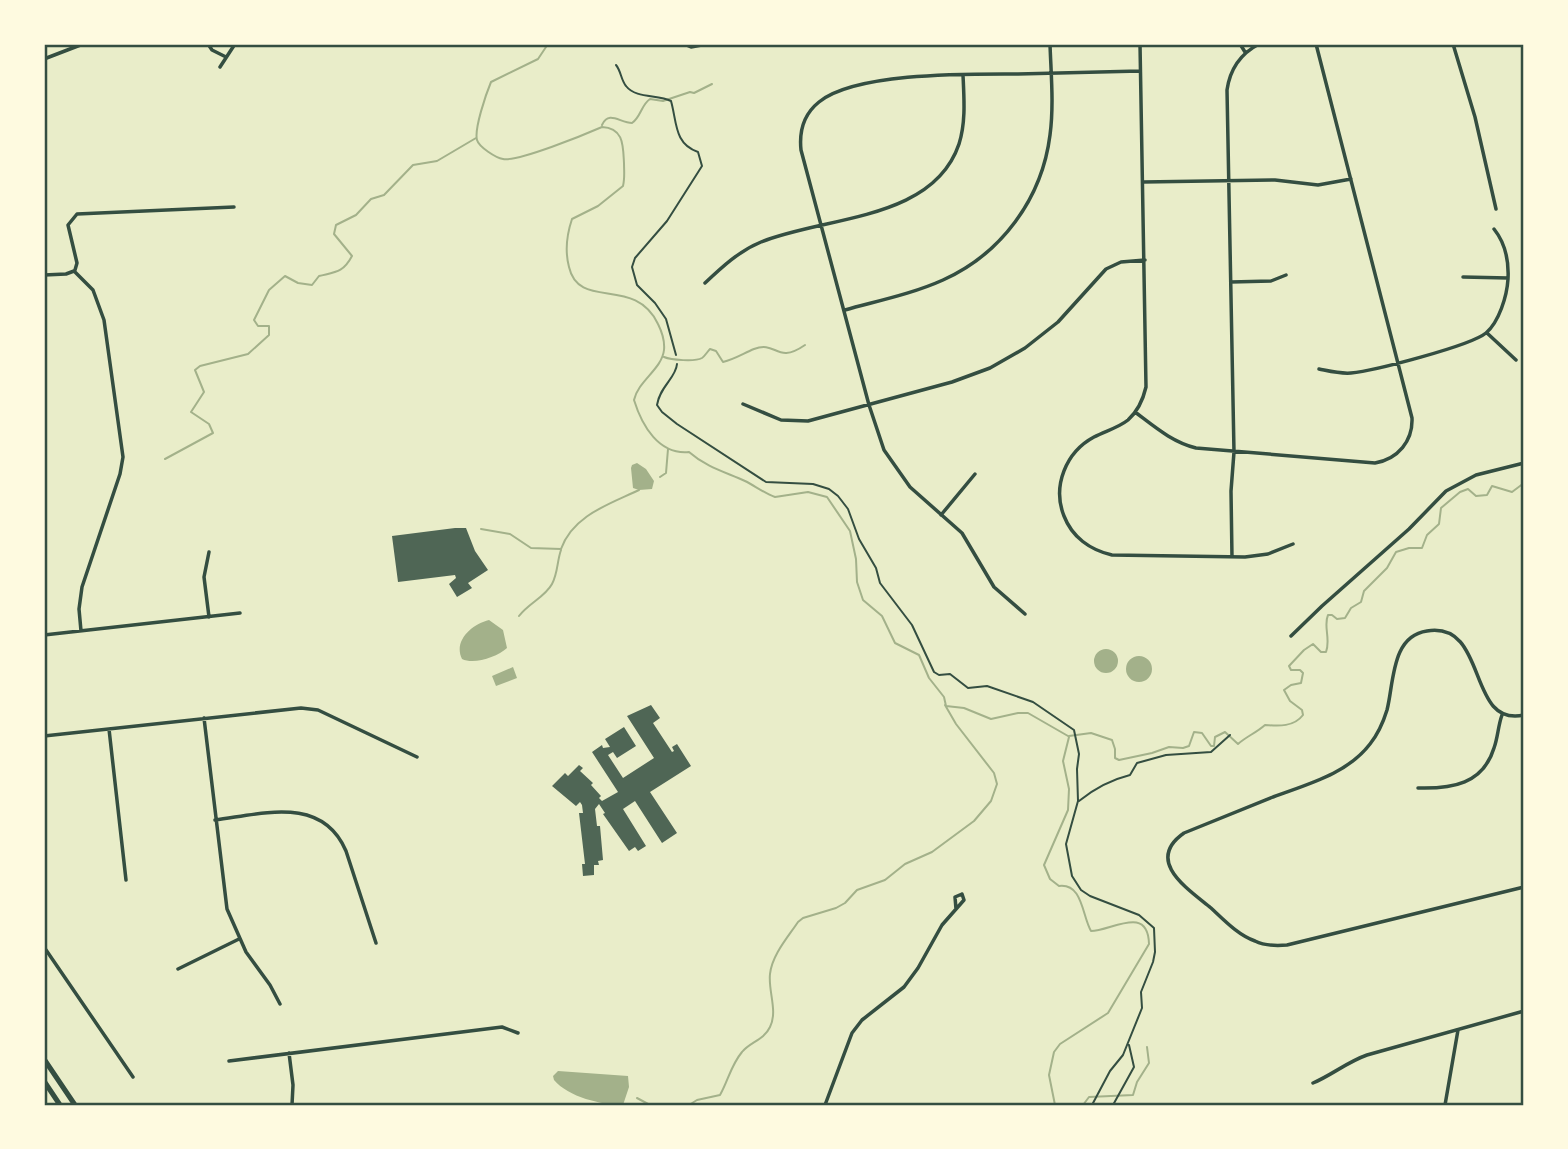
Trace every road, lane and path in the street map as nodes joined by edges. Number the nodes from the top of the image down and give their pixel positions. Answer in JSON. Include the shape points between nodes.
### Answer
{"nodes":[{"id":1,"x":83,"y":44,"type":"edge"},
{"id":2,"x":208,"y":44,"type":"edge"},
{"id":3,"x":234,"y":44,"type":"edge"},
{"id":4,"x":684,"y":44,"type":"edge"},
{"id":5,"x":707,"y":44,"type":"edge"},
{"id":6,"x":1050,"y":44,"type":"edge"},
{"id":7,"x":1140,"y":44,"type":"edge"},
{"id":8,"x":1240,"y":44,"type":"edge"},
{"id":9,"x":1259,"y":44,"type":"edge"},
{"id":10,"x":1316,"y":44,"type":"edge"},
{"id":11,"x":1452,"y":44,"type":"edge"},
{"id":12,"x":1245,"y":52,"type":"junction"},
{"id":13,"x":226,"y":57,"type":"junction"},
{"id":14,"x":44,"y":58,"type":"edge"},
{"id":15,"x":616,"y":65,"type":"dead end"},
{"id":16,"x":220,"y":67,"type":"dead end"},
{"id":17,"x":1140,"y":71,"type":"junction"},
{"id":18,"x":1051,"y":73,"type":"junction"},
{"id":19,"x":963,"y":75,"type":"junction"},
{"id":20,"x":1351,"y":179,"type":"junction"},
{"id":21,"x":1229,"y":181,"type":"junction"},
{"id":22,"x":1143,"y":183,"type":"junction"},
{"id":23,"x":234,"y":207,"type":"dead end"},
{"id":24,"x":1496,"y":209,"type":"dead end"},
{"id":25,"x":821,"y":226,"type":"junction"},
{"id":26,"x":1494,"y":229,"type":"dead end"},
{"id":27,"x":1144,"y":260,"type":"junction"},
{"id":28,"x":75,"y":271,"type":"junction"},
{"id":29,"x":44,"y":275,"type":"edge"},
{"id":30,"x":1286,"y":275,"type":"dead end"},
{"id":31,"x":1463,"y":277,"type":"dead end"},
{"id":32,"x":1508,"y":278,"type":"junction"},
{"id":33,"x":1231,"y":282,"type":"junction"},
{"id":34,"x":705,"y":283,"type":"dead end"},
{"id":35,"x":844,"y":310,"type":"junction"},
{"id":36,"x":1487,"y":333,"type":"junction"},
{"id":37,"x":677,"y":355,"type":"dead end"},
{"id":38,"x":1516,"y":360,"type":"dead end"},
{"id":39,"x":1398,"y":362,"type":"junction"},
{"id":40,"x":677,"y":364,"type":"dead end"},
{"id":41,"x":1319,"y":369,"type":"dead end"},
{"id":42,"x":743,"y":404,"type":"dead end"},
{"id":43,"x":869,"y":405,"type":"junction"},
{"id":44,"x":1135,"y":412,"type":"junction"},
{"id":45,"x":1234,"y":452,"type":"junction"},
{"id":46,"x":1524,"y":463,"type":"edge"},
{"id":47,"x":975,"y":474,"type":"dead end"},
{"id":48,"x":941,"y":516,"type":"junction"},
{"id":49,"x":1293,"y":544,"type":"dead end"},
{"id":50,"x":209,"y":552,"type":"dead end"},
{"id":51,"x":1232,"y":557,"type":"junction"},
{"id":52,"x":240,"y":613,"type":"dead end"},
{"id":53,"x":1026,"y":614,"type":"dead end"},
{"id":54,"x":209,"y":617,"type":"junction"},
{"id":55,"x":82,"y":631,"type":"junction"},
{"id":56,"x":44,"y":635,"type":"edge"},
{"id":57,"x":1291,"y":636,"type":"dead end"},
{"id":58,"x":1502,"y":715,"type":"junction"},
{"id":59,"x":1524,"y":715,"type":"edge"},
{"id":60,"x":204,"y":718,"type":"junction"},
{"id":61,"x":109,"y":729,"type":"junction"},
{"id":62,"x":1230,"y":735,"type":"dead end"},
{"id":63,"x":44,"y":736,"type":"edge"},
{"id":64,"x":417,"y":757,"type":"dead end"},
{"id":65,"x":1418,"y":788,"type":"dead end"},
{"id":66,"x":1079,"y":801,"type":"junction"},
{"id":67,"x":215,"y":820,"type":"junction"},
{"id":68,"x":126,"y":880,"type":"dead end"},
{"id":69,"x":1524,"y":887,"type":"edge"},
{"id":70,"x":956,"y":909,"type":"dead end"},
{"id":71,"x":239,"y":939,"type":"junction"},
{"id":72,"x":376,"y":943,"type":"dead end"},
{"id":73,"x":44,"y":947,"type":"edge"},
{"id":74,"x":178,"y":969,"type":"dead end"},
{"id":75,"x":280,"y":1004,"type":"dead end"},
{"id":76,"x":1524,"y":1011,"type":"edge"},
{"id":77,"x":1458,"y":1030,"type":"junction"},
{"id":78,"x":518,"y":1033,"type":"dead end"},
{"id":79,"x":1129,"y":1044,"type":"junction"},
{"id":80,"x":289,"y":1054,"type":"junction"},
{"id":81,"x":44,"y":1059,"type":"edge"},
{"id":82,"x":229,"y":1061,"type":"dead end"},
{"id":83,"x":133,"y":1077,"type":"dead end"},
{"id":84,"x":44,"y":1081,"type":"edge"},
{"id":85,"x":1313,"y":1083,"type":"dead end"},
{"id":86,"x":60,"y":1105,"type":"edge"},
{"id":87,"x":75,"y":1105,"type":"edge"},
{"id":88,"x":292,"y":1105,"type":"edge"},
{"id":89,"x":825,"y":1105,"type":"edge"},
{"id":90,"x":1092,"y":1105,"type":"edge"},
{"id":91,"x":1113,"y":1105,"type":"edge"},
{"id":92,"x":1445,"y":1105,"type":"edge"}],
"edges":[{"from":1,"to":14,"type":"street"},
{"from":2,"to":13,"type":"street"},
{"from":3,"to":13,"type":"street"},
{"from":4,"to":5,"type":"street"},
{"from":6,"to":18,"type":"street"},
{"from":7,"to":17,"type":"street"},
{"from":8,"to":12,"type":"street"},
{"from":9,"to":12,"type":"street"},
{"from":10,"to":20,"type":"street"},
{"from":11,"to":24,"type":"street"},
{"from":12,"to":21,"type":"street","via":[[1231,73],[1227,90]]},
{"from":13,"to":16,"type":"street"},
{"from":15,"to":37,"type":"path","via":[[628,89],[670,100],[680,140],[698,152],[702,166],[632,267],[636,285],[666,319]]},
{"from":17,"to":18,"type":"street"},
{"from":17,"to":22,"type":"street"},
{"from":18,"to":19,"type":"street"},
{"from":18,"to":35,"type":"street","via":[[1051,133],[1044,168],[1009,230],[972,265],[941,281]]},
{"from":19,"to":25,"type":"street","via":[[962,131],[941,176],[902,203]]},
{"from":19,"to":25,"type":"street","via":[[874,83],[835,93],[812,108],[800,141]]},
{"from":20,"to":21,"type":"street","via":[[1318,185]]},
{"from":20,"to":39,"type":"street"},
{"from":21,"to":22,"type":"street"},
{"from":21,"to":33,"type":"street"},
{"from":22,"to":27,"type":"street"},
{"from":23,"to":28,"type":"street","via":[[82,212],[68,225]]},
{"from":25,"to":34,"type":"street","via":[[748,249]]},
{"from":25,"to":35,"type":"street"},
{"from":26,"to":32,"type":"street","via":[[1503,240]]},
{"from":27,"to":43,"type":"street","via":[[1106,269],[1058,322],[1007,359],[952,382]]},
{"from":27,"to":44,"type":"street","via":[[1147,379]]},
{"from":28,"to":29,"type":"street"},
{"from":28,"to":55,"type":"street","via":[[93,289],[104,320],[123,457],[82,587]]},
{"from":30,"to":33,"type":"street","via":[[1264,282]]},
{"from":31,"to":32,"type":"street"},
{"from":32,"to":36,"type":"street","via":[[1503,304]]},
{"from":33,"to":45,"type":"street"},
{"from":35,"to":43,"type":"street"},
{"from":36,"to":38,"type":"street"},
{"from":36,"to":39,"type":"street","via":[[1463,345]]},
{"from":39,"to":41,"type":"street","via":[[1356,373]]},
{"from":39,"to":45,"type":"street","via":[[1413,425],[1408,440],[1391,458],[1375,463]]},
{"from":40,"to":66,"type":"path","via":[[659,393],[657,405],[662,412],[766,482],[820,485],[838,496],[880,583],[912,625],[934,672],[950,674],[968,688],[987,686],[1032,702],[1071,727],[1079,754]]},
{"from":42,"to":43,"type":"street","via":[[798,422]]},
{"from":43,"to":48,"type":"street","via":[[896,469]]},
{"from":44,"to":45,"type":"street","via":[[1185,445]]},
{"from":44,"to":51,"type":"street","via":[[1087,441],[1068,462],[1060,490],[1069,526],[1085,544],[1112,555]]},
{"from":45,"to":51,"type":"street"},
{"from":46,"to":57,"type":"street","via":[[1476,475],[1446,491]]},
{"from":47,"to":48,"type":"street"},
{"from":48,"to":53,"type":"street","via":[[969,542],[994,587]]},
{"from":49,"to":51,"type":"street","via":[[1268,554]]},
{"from":50,"to":54,"type":"street","via":[[204,577]]},
{"from":52,"to":54,"type":"street"},
{"from":54,"to":55,"type":"street"},
{"from":55,"to":56,"type":"street"},
{"from":58,"to":59,"type":"street"},
{"from":58,"to":65,"type":"street","via":[[1492,754],[1482,770],[1450,788]]},
{"from":58,"to":69,"type":"street","via":[[1488,701],[1462,643],[1442,631],[1420,633],[1398,653],[1383,722],[1362,753],[1333,774],[1184,833],[1170,848],[1168,862],[1177,880],[1243,935],[1277,946]]},
{"from":60,"to":61,"type":"street"},
{"from":60,"to":64,"type":"street","via":[[318,710]]},
{"from":60,"to":67,"type":"street"},
{"from":61,"to":63,"type":"street"},
{"from":61,"to":68,"type":"street"},
{"from":62,"to":66,"type":"path","via":[[1211,752],[1192,751],[1138,763],[1130,775],[1094,789]]},
{"from":66,"to":79,"type":"path","via":[[1066,844],[1076,884],[1095,899],[1139,915],[1154,928],[1153,962]]},
{"from":67,"to":71,"type":"street","via":[[224,893]]},
{"from":67,"to":72,"type":"street","via":[[289,811],[325,823],[346,850]]},
{"from":70,"to":89,"type":"street","via":[[904,987],[852,1032]]},
{"from":71,"to":74,"type":"street"},
{"from":71,"to":75,"type":"street"},
{"from":73,"to":83,"type":"street"},
{"from":76,"to":77,"type":"street"},
{"from":77,"to":85,"type":"street","via":[[1367,1055]]},
{"from":77,"to":92,"type":"street"},
{"from":78,"to":80,"type":"street","via":[[502,1027]]},
{"from":79,"to":90,"type":"path"},
{"from":79,"to":91,"type":"path","via":[[1134,1067]]},
{"from":80,"to":82,"type":"street"},
{"from":80,"to":88,"type":"street"},
{"from":81,"to":87,"type":"main road"},
{"from":84,"to":86,"type":"main road"}]}
